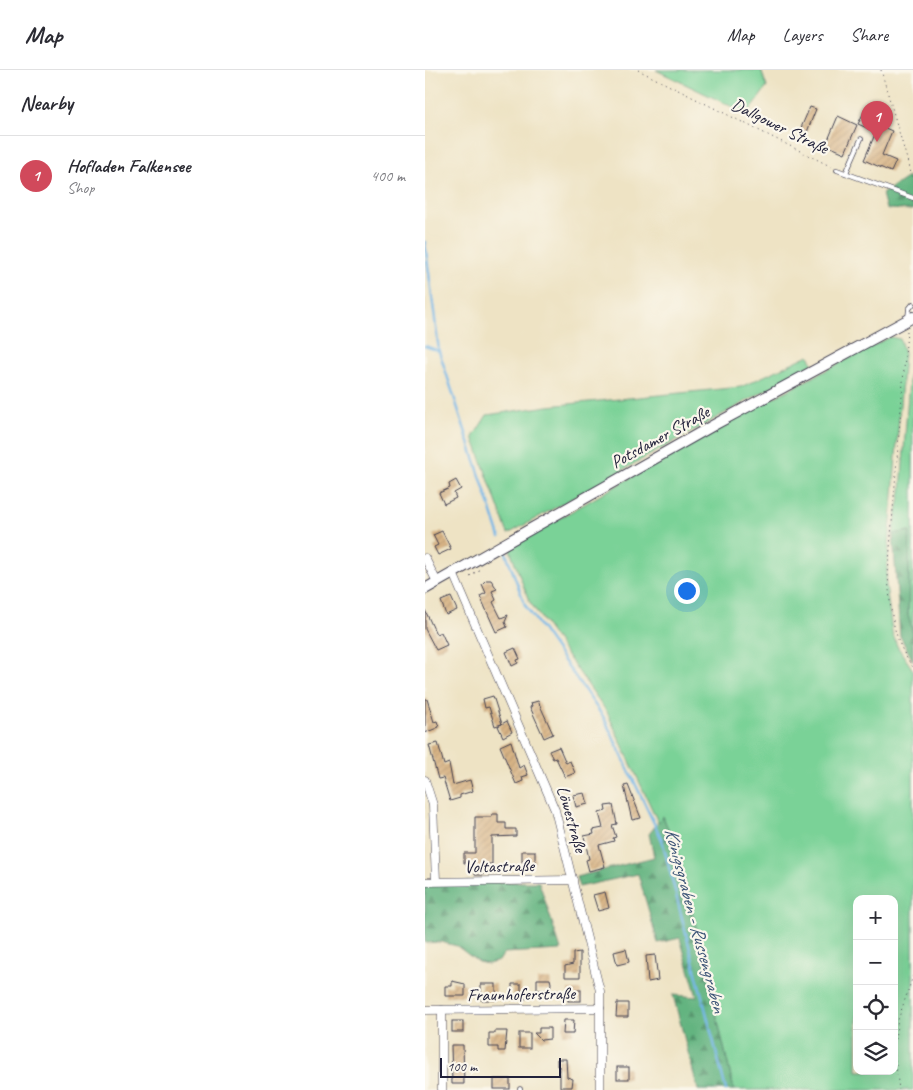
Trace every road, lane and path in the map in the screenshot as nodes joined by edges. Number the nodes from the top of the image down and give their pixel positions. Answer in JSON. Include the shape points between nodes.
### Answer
{"nodes":[{"id":1,"x":638,"y":70,"type":"edge"},
{"id":2,"x":881,"y":70,"type":"edge"},
{"id":3,"x":861,"y":139,"type":"dead end"},
{"id":4,"x":837,"y":170,"type":"joint"},
{"id":5,"x":846,"y":173,"type":"junction"},
{"id":6,"x":913,"y":180,"type":"edge"},
{"id":7,"x":913,"y":198,"type":"edge"},
{"id":8,"x":913,"y":304,"type":"edge"},
{"id":9,"x":911,"y":319,"type":"edge"},
{"id":10,"x":425,"y":558,"type":"edge"},
{"id":11,"x":453,"y":573,"type":"junction"},
{"id":12,"x":437,"y":582,"type":"junction"},
{"id":13,"x":425,"y":589,"type":"edge"},
{"id":14,"x":913,"y":667,"type":"edge"},
{"id":15,"x":425,"y":780,"type":"edge"},
{"id":16,"x":573,"y":880,"type":"junction"},
{"id":17,"x":435,"y":881,"type":"junction"},
{"id":18,"x":425,"y":882,"type":"edge"},
{"id":19,"x":913,"y":976,"type":"edge"},
{"id":20,"x":600,"y":1008,"type":"junction"},
{"id":21,"x":425,"y":1010,"type":"edge"},
{"id":22,"x":442,"y":1010,"type":"junction"},
{"id":23,"x":896,"y":1030,"type":"edge"},
{"id":24,"x":897,"y":1075,"type":"edge"},
{"id":25,"x":442,"y":1090,"type":"edge"},
{"id":26,"x":600,"y":1090,"type":"edge"},
{"id":27,"x":899,"y":1090,"type":"edge"}],
"edges":[{"from":1,"to":4,"type":"path","name":"Dallgower Straße"},
{"from":2,"to":6,"type":"path"},
{"from":3,"to":5,"type":"lane"},
{"from":4,"to":5,"type":"lane","name":"Dallgower Straße"},
{"from":5,"to":7,"type":"lane","name":"Dallgower Straße"},
{"from":8,"to":9,"type":"lane","via":[[909,309]]},
{"from":9,"to":11,"type":"street","name":"Potsdamer Straße","via":[[712,426]]},
{"from":9,"to":14,"type":"path","via":[[888,574],[898,642]]},
{"from":10,"to":12,"type":"street"},
{"from":11,"to":12,"type":"street","name":"Potsdamer Straße"},
{"from":11,"to":16,"type":"street","name":"Löwestraße","via":[[545,782]]},
{"from":12,"to":13,"type":"street","name":"Potsdamer Straße"},
{"from":15,"to":17,"type":"street","via":[[433,806]]},
{"from":16,"to":17,"type":"street","name":"Voltastraße"},
{"from":16,"to":20,"type":"street","name":"Löwestraße","via":[[600,991]]},
{"from":17,"to":18,"type":"street","name":"Voltastraße"},
{"from":19,"to":23,"type":"path"},
{"from":20,"to":22,"type":"street","name":"Fraunhoferstraße"},
{"from":20,"to":26,"type":"street","name":"Löwestraße"},
{"from":21,"to":22,"type":"street","name":"Fraunhoferstraße"},
{"from":22,"to":25,"type":"street","name":"Fraunhoferstraße"},
{"from":24,"to":27,"type":"path"}]}
